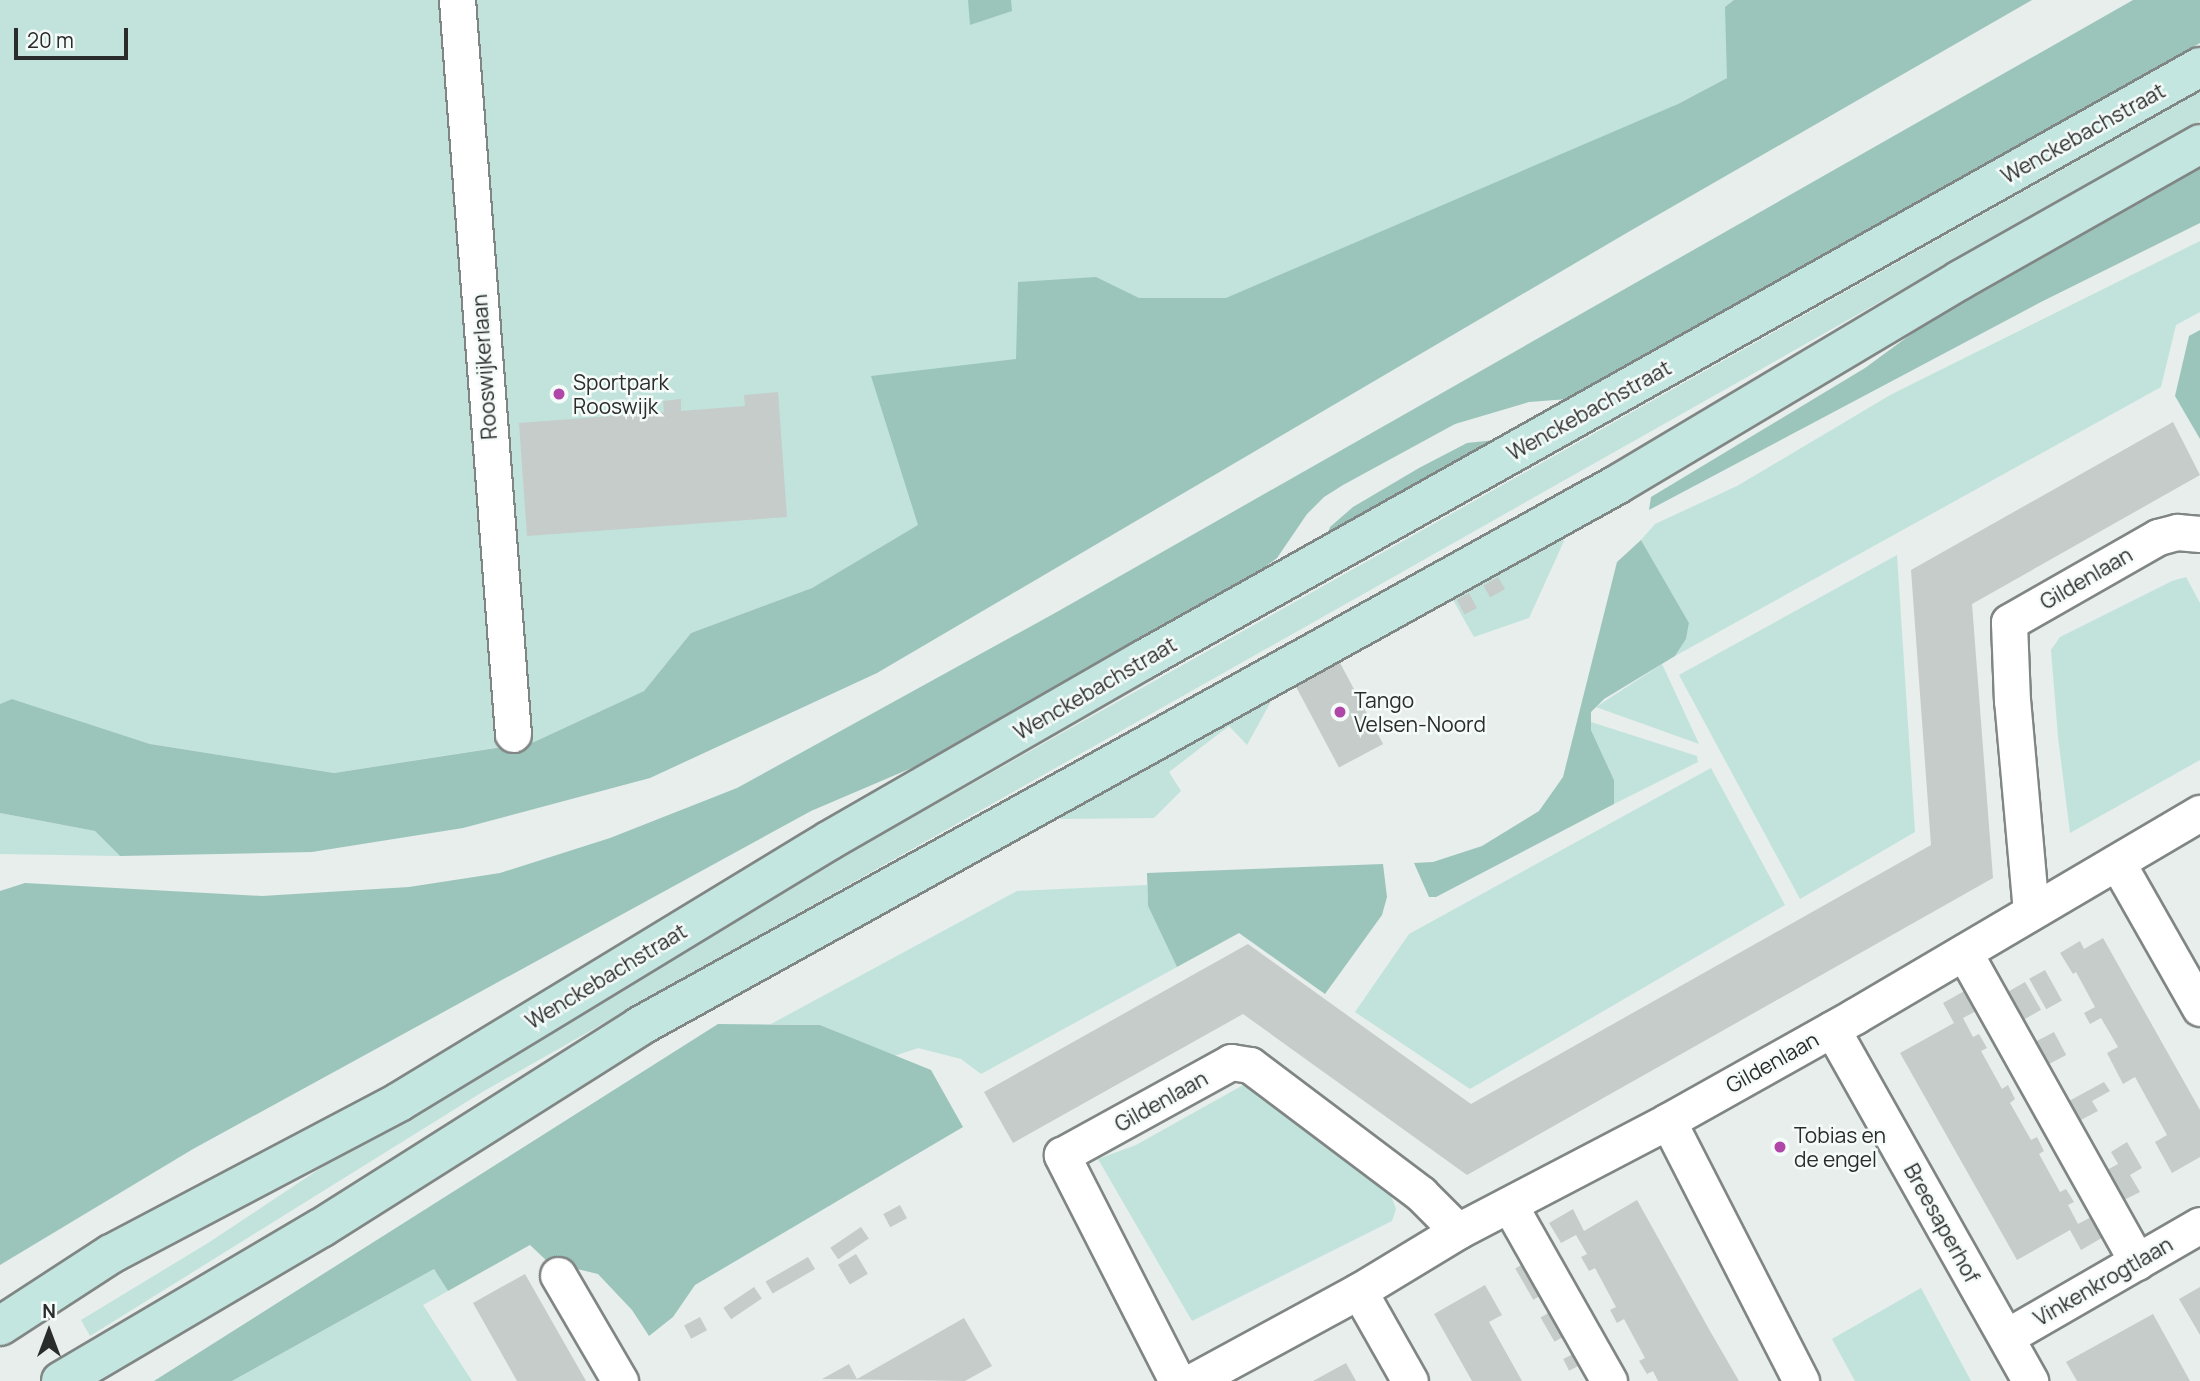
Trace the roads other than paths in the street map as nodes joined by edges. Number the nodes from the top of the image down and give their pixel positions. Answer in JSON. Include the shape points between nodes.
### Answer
{"nodes":[{"id":1,"x":457,"y":0,"type":"edge"},
{"id":2,"x":2200,"y":67,"type":"edge"},
{"id":3,"x":2200,"y":144,"type":"edge"},
{"id":4,"x":2200,"y":534,"type":"edge"},
{"id":5,"x":513,"y":734,"type":"dead end"},
{"id":6,"x":2200,"y":813,"type":"edge"},
{"id":7,"x":2117,"y":862,"type":"junction"},
{"id":8,"x":2031,"y":912,"type":"junction"},
{"id":9,"x":1964,"y":952,"type":"junction"},
{"id":10,"x":2200,"y":1008,"type":"edge"},
{"id":11,"x":1832,"y":1029,"type":"junction"},
{"id":12,"x":1668,"y":1121,"type":"junction"},
{"id":13,"x":1510,"y":1206,"type":"junction"},
{"id":14,"x":2200,"y":1225,"type":"edge"},
{"id":15,"x":1458,"y":1231,"type":"junction"},
{"id":16,"x":2137,"y":1262,"type":"junction"},
{"id":17,"x":558,"y":1275,"type":"dead end"},
{"id":18,"x":1359,"y":1292,"type":"junction"},
{"id":19,"x":0,"y":1326,"type":"edge"},
{"id":20,"x":2006,"y":1337,"type":"junction"},
{"id":21,"x":61,"y":1381,"type":"edge"},
{"id":22,"x":621,"y":1381,"type":"edge"},
{"id":23,"x":1177,"y":1381,"type":"edge"},
{"id":24,"x":1193,"y":1381,"type":"edge"},
{"id":25,"x":1410,"y":1381,"type":"edge"},
{"id":26,"x":1609,"y":1381,"type":"edge"},
{"id":27,"x":1801,"y":1381,"type":"edge"},
{"id":28,"x":2030,"y":1381,"type":"edge"}],
"edges":[{"from":1,"to":5,"type":"street","name":"Rooswijkerlaan"},
{"from":2,"to":19,"type":"street","name":"Wenckebachstraat","via":[[1143,660],[830,840],[398,1102],[111,1254]]},
{"from":3,"to":21,"type":"street","via":[[1618,484],[640,1026],[321,1228]]},
{"from":4,"to":8,"type":"street","name":"Gildenlaan","via":[[2177,532],[2158,537],[2009,622]]},
{"from":6,"to":7,"type":"street","name":"Gildenlaan"},
{"from":7,"to":8,"type":"street","name":"Gildenlaan"},
{"from":7,"to":10,"type":"street"},
{"from":8,"to":9,"type":"street","name":"Gildenlaan"},
{"from":9,"to":11,"type":"street","name":"Gildenlaan"},
{"from":9,"to":16,"type":"street"},
{"from":11,"to":12,"type":"street","name":"Gildenlaan"},
{"from":11,"to":20,"type":"street","name":"Breesaperhof"},
{"from":12,"to":13,"type":"street","name":"Gildenlaan"},
{"from":12,"to":27,"type":"street"},
{"from":13,"to":15,"type":"street","name":"Gildenlaan"},
{"from":13,"to":26,"type":"street"},
{"from":14,"to":16,"type":"street","name":"Vinkenkrogtlaan"},
{"from":15,"to":18,"type":"street","name":"Gildenlaan"},
{"from":15,"to":23,"type":"street","name":"Gildenlaan","via":[[1421,1194],[1250,1065],[1231,1062],[1062,1155]]},
{"from":16,"to":20,"type":"street","name":"Vinkenkrogtlaan"},
{"from":17,"to":22,"type":"street"},
{"from":18,"to":24,"type":"street","name":"Gildenlaan"},
{"from":18,"to":25,"type":"street"},
{"from":20,"to":28,"type":"street","name":"Breesaperhof"}]}
